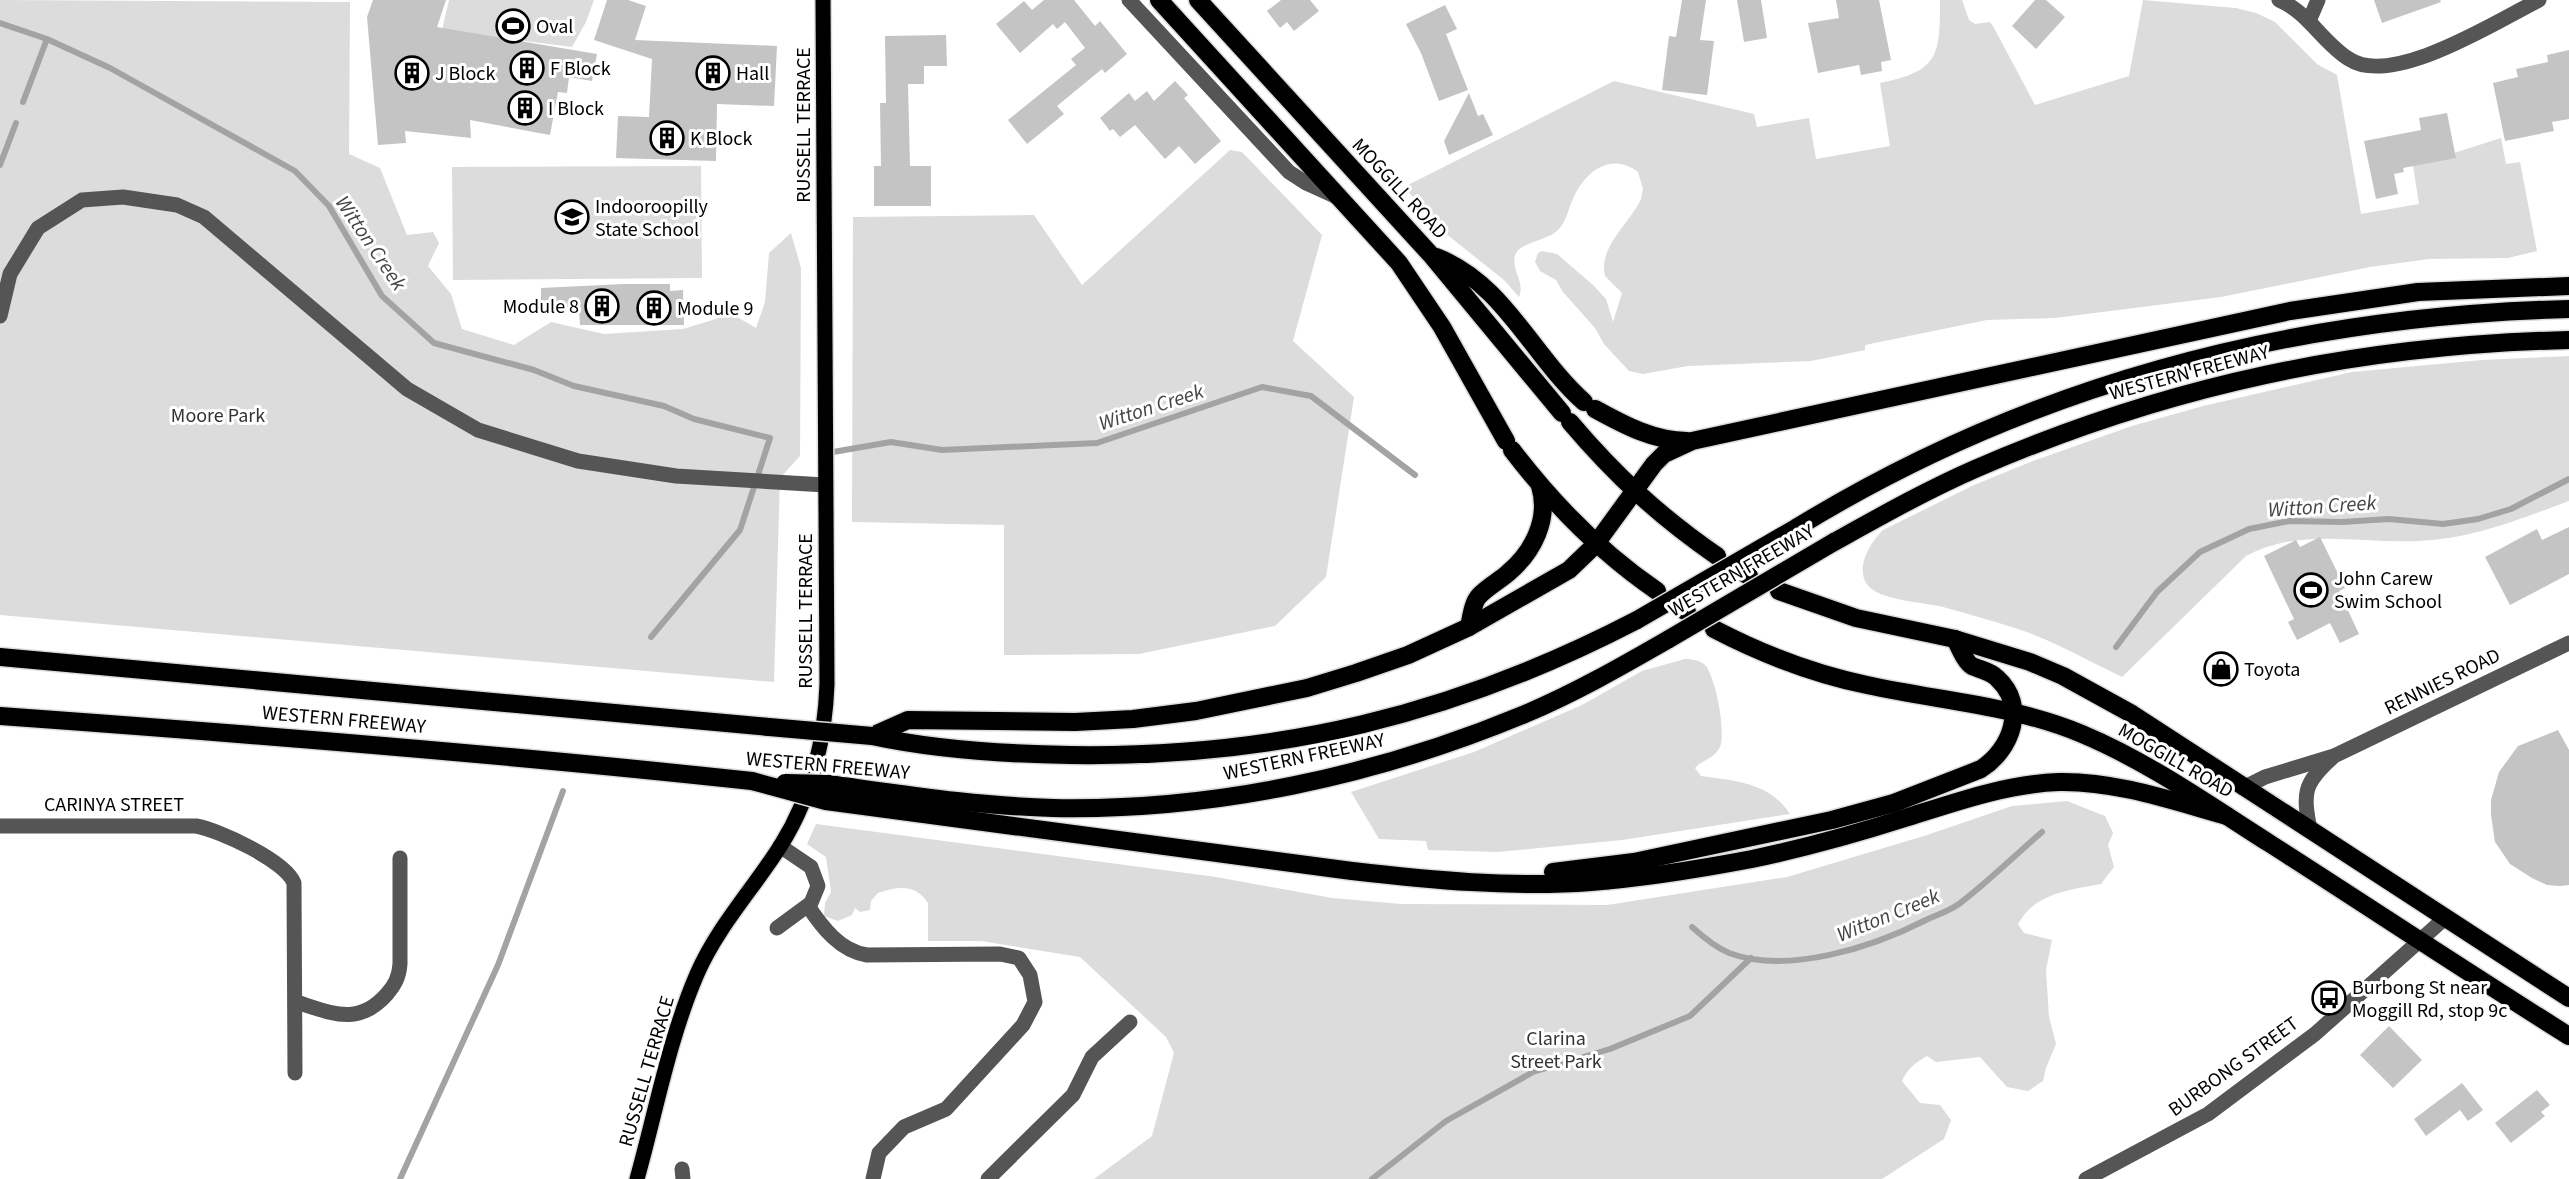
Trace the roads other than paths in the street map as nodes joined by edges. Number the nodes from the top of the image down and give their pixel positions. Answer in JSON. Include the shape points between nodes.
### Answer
{"nodes":[{"id":1,"x":823,"y":0,"type":"edge"},
{"id":2,"x":1130,"y":0,"type":"edge"},
{"id":3,"x":1159,"y":0,"type":"edge"},
{"id":4,"x":1198,"y":0,"type":"edge"},
{"id":5,"x":2279,"y":0,"type":"edge"},
{"id":6,"x":2318,"y":0,"type":"edge"},
{"id":7,"x":2539,"y":0,"type":"edge"},
{"id":8,"x":2309,"y":21,"type":"junction"},
{"id":9,"x":1341,"y":199,"type":"junction"},
{"id":10,"x":1432,"y":255,"type":"junction"},
{"id":11,"x":2569,"y":286,"type":"edge"},
{"id":12,"x":2569,"y":309,"type":"edge"},
{"id":13,"x":0,"y":316,"type":"edge"},
{"id":14,"x":2569,"y":340,"type":"edge"},
{"id":15,"x":1692,"y":441,"type":"junction"},
{"id":16,"x":825,"y":485,"type":"junction"},
{"id":17,"x":1540,"y":486,"type":"junction"},
{"id":18,"x":1633,"y":491,"type":"junction"},
{"id":19,"x":1595,"y":544,"type":"junction"},
{"id":20,"x":1717,"y":556,"type":"dead end"},
{"id":21,"x":1657,"y":591,"type":"dead end"},
{"id":22,"x":1779,"y":591,"type":"dead end"},
{"id":23,"x":1469,"y":627,"type":"junction"},
{"id":24,"x":1714,"y":629,"type":"dead end"},
{"id":25,"x":1955,"y":639,"type":"junction"},
{"id":26,"x":2569,"y":643,"type":"edge"},
{"id":27,"x":0,"y":657,"type":"edge"},
{"id":28,"x":2012,"y":712,"type":"junction"},
{"id":29,"x":0,"y":716,"type":"edge"},
{"id":30,"x":872,"y":736,"type":"junction"},
{"id":31,"x":2334,"y":756,"type":"junction"},
{"id":32,"x":2243,"y":788,"type":"junction"},
{"id":33,"x":867,"y":798,"type":"junction"},
{"id":34,"x":2227,"y":816,"type":"junction"},
{"id":35,"x":0,"y":826,"type":"edge"},
{"id":36,"x":2310,"y":830,"type":"junction"},
{"id":37,"x":780,"y":846,"type":"junction"},
{"id":38,"x":400,"y":858,"type":"dead end"},
{"id":39,"x":1457,"y":880,"type":"junction"},
{"id":40,"x":808,"y":906,"type":"junction"},
{"id":41,"x":2444,"y":919,"type":"junction"},
{"id":42,"x":777,"y":928,"type":"dead end"},
{"id":43,"x":2421,"y":942,"type":"junction"},
{"id":44,"x":2566,"y":992,"type":"edge"},
{"id":45,"x":296,"y":1002,"type":"junction"},
{"id":46,"x":1130,"y":1022,"type":"dead end"},
{"id":47,"x":2569,"y":1036,"type":"edge"},
{"id":48,"x":295,"y":1074,"type":"dead end"},
{"id":49,"x":637,"y":1179,"type":"edge"},
{"id":50,"x":873,"y":1179,"type":"edge"},
{"id":51,"x":988,"y":1179,"type":"edge"},
{"id":52,"x":2086,"y":1179,"type":"edge"}],
"edges":[{"from":1,"to":16,"type":"main road","name":"RUSSELL TERRACE"},
{"from":2,"to":9,"type":"street","via":[[1289,172]]},
{"from":3,"to":9,"type":"highway"},
{"from":4,"to":10,"type":"highway","name":"MOGGILL ROAD"},
{"from":5,"to":8,"type":"street"},
{"from":6,"to":8,"type":"street"},
{"from":7,"to":8,"type":"street","via":[[2418,60],[2378,67],[2350,61]]},
{"from":9,"to":17,"type":"highway","via":[[1399,263],[1424,298],[1509,446]]},
{"from":10,"to":15,"type":"highway","via":[[1460,268],[1487,288],[1561,378],[1590,405],[1653,436]]},
{"from":10,"to":18,"type":"highway","name":"MOGGILL ROAD","via":[[1566,417]]},
{"from":11,"to":15,"type":"highway","via":[[2418,292],[2290,311]]},
{"from":12,"to":30,"type":"highway","name":"WESTERN FREEWAY","bridge":true,"via":[[2451,315],[2301,334],[2137,375],[2032,411],[1943,449],[1834,505],[1637,620],[1542,665],[1446,702],[1289,741],[1179,754],[1056,755],[914,745]]},
{"from":13,"to":16,"type":"street","via":[[10,274],[38,228],[82,200],[123,197],[177,205],[204,217],[407,389],[478,430],[578,462],[676,476]]},
{"from":14,"to":33,"type":"highway","name":"WESTERN FREEWAY","bridge":true,"via":[[2371,354],[2242,379],[2080,427],[1983,465],[1916,497],[1577,690],[1476,733],[1336,776],[1195,800],[1053,808]]},
{"from":15,"to":18,"type":"highway","via":[[1664,454]]},
{"from":16,"to":37,"type":"main road","name":"RUSSELL TERRACE","via":[[824,727],[811,780]]},
{"from":17,"to":19,"type":"highway"},
{"from":17,"to":23,"type":"highway","via":[[1543,503],[1538,534],[1510,572],[1477,597]]},
{"from":18,"to":19,"type":"highway"},
{"from":18,"to":20,"type":"highway","name":"MOGGILL ROAD"},
{"from":19,"to":21,"type":"highway"},
{"from":19,"to":23,"type":"highway","via":[[1562,574]]},
{"from":22,"to":25,"type":"highway","name":"MOGGILL ROAD","via":[[1856,618]]},
{"from":23,"to":30,"type":"highway","via":[[1356,673],[1208,709],[1076,722],[908,720]]},
{"from":24,"to":28,"type":"highway","name":"MOGGILL ROAD","via":[[1773,656],[1836,677]]},
{"from":25,"to":28,"type":"highway","via":[[1970,665],[1989,672],[2002,684]]},
{"from":25,"to":32,"type":"highway","name":"MOGGILL ROAD","via":[[2063,676],[2132,714]]},
{"from":26,"to":31,"type":"street","name":"RENNIES ROAD"},
{"from":27,"to":30,"type":"highway","name":"WESTERN FREEWAY","bridge":true},
{"from":28,"to":34,"type":"highway","name":"MOGGILL ROAD","via":[[2104,743]]},
{"from":28,"to":39,"type":"highway","via":[[2006,746],[1992,762],[1894,804],[1750,839],[1598,868]]},
{"from":29,"to":33,"type":"highway","name":"WESTERN FREEWAY","bridge":true,"via":[[321,739],[752,781],[828,784]]},
{"from":31,"to":32,"type":"street","name":"RENNIES ROAD","via":[[2265,777]]},
{"from":31,"to":36,"type":"street","name":"RENNIES ROAD","via":[[2308,783],[2305,800]]},
{"from":32,"to":36,"type":"highway","name":"MOGGILL ROAD"},
{"from":33,"to":39,"type":"highway","via":[[1352,871]]},
{"from":34,"to":39,"type":"highway","via":[[2116,787],[2050,783],[1991,791],[1834,840],[1698,869],[1590,883]]},
{"from":34,"to":43,"type":"highway","name":"MOGGILL ROAD"},
{"from":35,"to":45,"type":"street","name":"CARINYA STREET","via":[[188,825],[226,836],[287,872],[293,880]]},
{"from":36,"to":41,"type":"highway","name":"MOGGILL ROAD"},
{"from":37,"to":40,"type":"street","via":[[806,862],[815,873],[817,889]]},
{"from":37,"to":49,"type":"main road","name":"RUSSELL TERRACE","via":[[714,940],[697,975]]},
{"from":38,"to":45,"type":"street","via":[[400,969],[392,988],[372,1008],[357,1015]]},
{"from":40,"to":42,"type":"street"},
{"from":40,"to":50,"type":"street","via":[[825,928],[855,952],[999,954],[1019,958],[1030,975],[1035,1002],[1023,1025],[946,1109],[904,1127],[897,1134],[879,1153]]},
{"from":41,"to":43,"type":"street","name":"BURBONG STREET"},
{"from":41,"to":44,"type":"highway","name":"MOGGILL ROAD"},
{"from":43,"to":47,"type":"highway","name":"MOGGILL ROAD"},
{"from":43,"to":52,"type":"street","name":"BURBONG STREET","via":[[2315,1034],[2208,1114]]},
{"from":45,"to":48,"type":"street"},
{"from":46,"to":51,"type":"street","via":[[1092,1057],[1073,1095]]}]}
